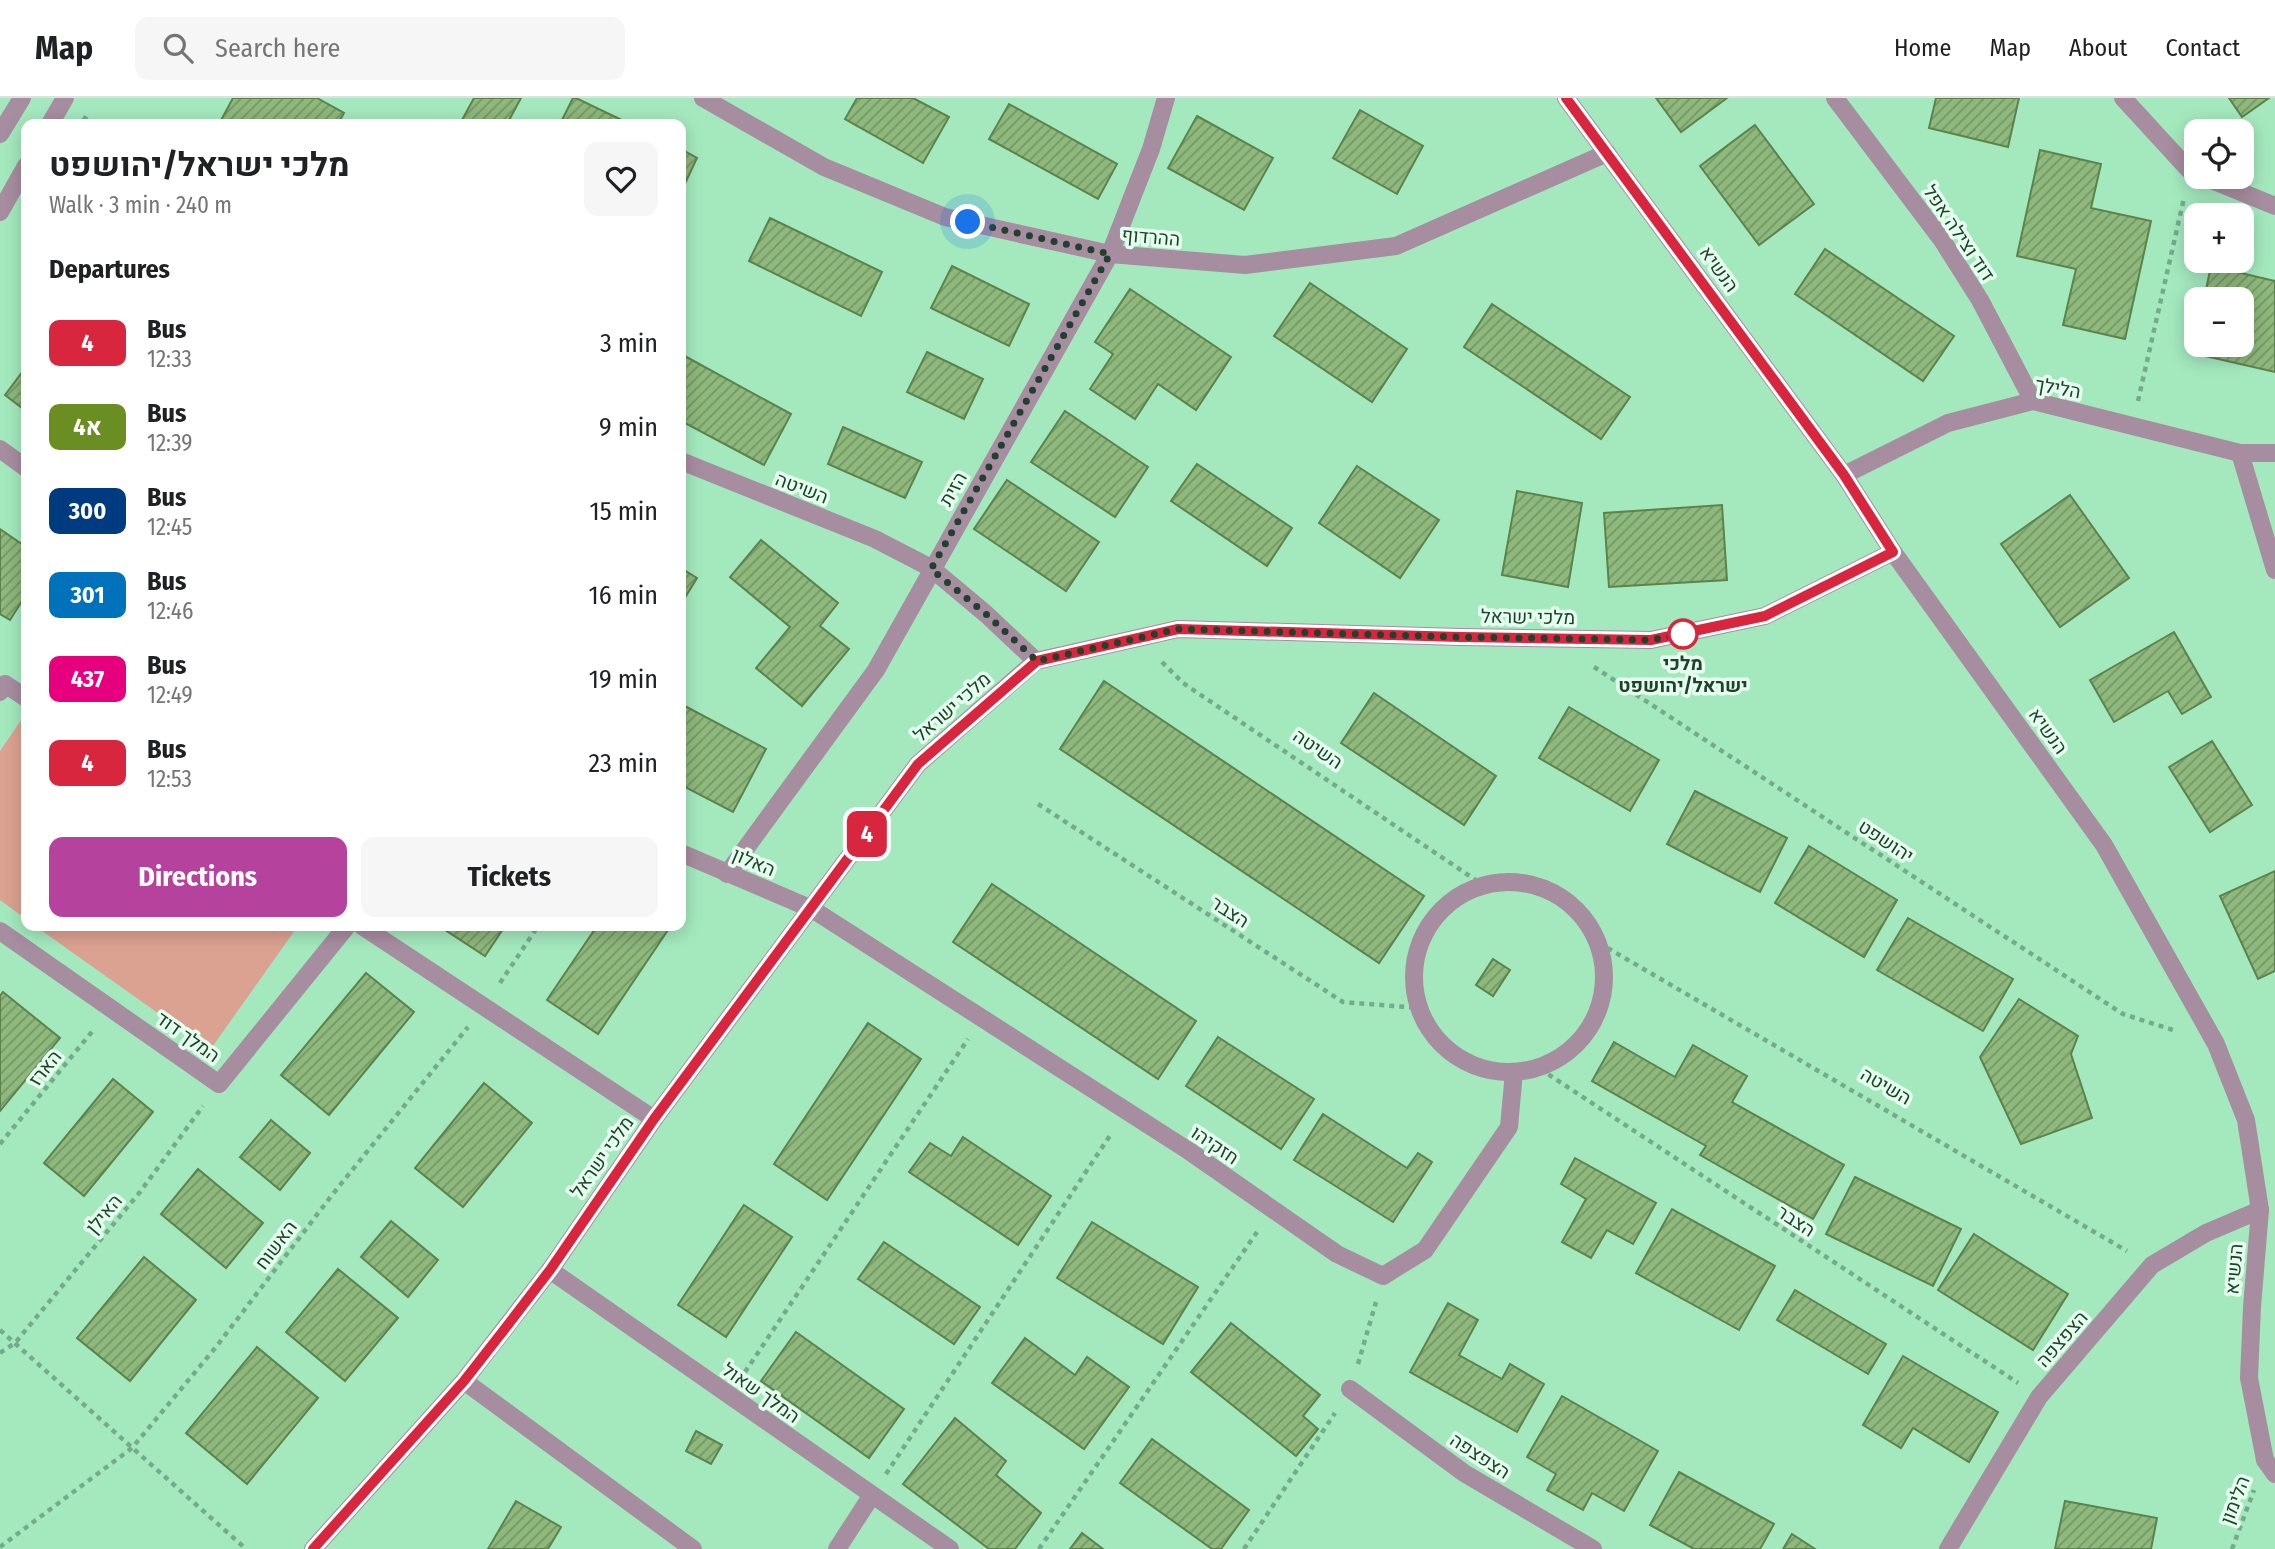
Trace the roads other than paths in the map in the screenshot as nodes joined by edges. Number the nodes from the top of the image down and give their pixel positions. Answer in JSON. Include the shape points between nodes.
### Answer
{"nodes":[{"id":1,"x":22,"y":98,"type":"edge"},
{"id":2,"x":65,"y":98,"type":"edge"},
{"id":3,"x":703,"y":98,"type":"edge"},
{"id":4,"x":1166,"y":98,"type":"edge"},
{"id":5,"x":1566,"y":98,"type":"edge"},
{"id":6,"x":1835,"y":98,"type":"edge"},
{"id":7,"x":2123,"y":98,"type":"edge"},
{"id":8,"x":53,"y":119,"type":"edge"},
{"id":9,"x":0,"y":134,"type":"edge"},
{"id":10,"x":1607,"y":153,"type":"junction"},
{"id":11,"x":2184,"y":161,"type":"edge"},
{"id":12,"x":21,"y":175,"type":"edge"},
{"id":13,"x":2234,"y":189,"type":"edge"},
{"id":14,"x":2275,"y":206,"type":"edge"},
{"id":15,"x":0,"y":212,"type":"edge"},
{"id":16,"x":1110,"y":254,"type":"junction"},
{"id":17,"x":2033,"y":401,"type":"junction"},
{"id":18,"x":0,"y":449,"type":"edge"},
{"id":19,"x":2240,"y":453,"type":"junction"},
{"id":20,"x":2275,"y":453,"type":"edge"},
{"id":21,"x":686,"y":463,"type":"edge"},
{"id":22,"x":21,"y":464,"type":"edge"},
{"id":23,"x":1844,"y":475,"type":"junction"},
{"id":24,"x":1893,"y":552,"type":"junction"},
{"id":25,"x":931,"y":569,"type":"junction"},
{"id":26,"x":2275,"y":570,"type":"edge"},
{"id":27,"x":1037,"y":661,"type":"junction"},
{"id":28,"x":0,"y":692,"type":"edge"},
{"id":29,"x":21,"y":695,"type":"edge"},
{"id":30,"x":686,"y":855,"type":"edge"},
{"id":31,"x":727,"y":874,"type":"junction"},
{"id":32,"x":812,"y":909,"type":"junction"},
{"id":33,"x":0,"y":931,"type":"edge"},
{"id":34,"x":343,"y":931,"type":"edge"},
{"id":35,"x":370,"y":931,"type":"edge"},
{"id":36,"x":1514,"y":1072,"type":"junction"},
{"id":37,"x":654,"y":1119,"type":"junction"},
{"id":38,"x":2260,"y":1210,"type":"junction"},
{"id":39,"x":550,"y":1270,"type":"junction"},
{"id":40,"x":464,"y":1381,"type":"junction"},
{"id":41,"x":1350,"y":1389,"type":"road end"},
{"id":42,"x":2270,"y":1467,"type":"edge"},
{"id":43,"x":872,"y":1495,"type":"junction"},
{"id":44,"x":313,"y":1549,"type":"edge"},
{"id":45,"x":693,"y":1549,"type":"edge"},
{"id":46,"x":837,"y":1549,"type":"edge"},
{"id":47,"x":950,"y":1549,"type":"edge"},
{"id":48,"x":1593,"y":1549,"type":"edge"},
{"id":49,"x":1948,"y":1549,"type":"edge"}],
"edges":[{"from":1,"to":9,"type":"street"},
{"from":2,"to":8,"type":"street"},
{"from":3,"to":16,"type":"street","name":"ההרדוף","via":[[824,167],[944,217]]},
{"from":4,"to":16,"type":"street","name":"הזית"},
{"from":5,"to":10,"type":"street","name":"הנשיא"},
{"from":6,"to":17,"type":"street","name":"דוד וצילה אפל","via":[[1942,240],[1980,300]]},
{"from":7,"to":11,"type":"street"},
{"from":10,"to":16,"type":"street","name":"ההרדוף","via":[[1396,246],[1245,265]]},
{"from":10,"to":23,"type":"street","name":"הנשיא"},
{"from":12,"to":15,"type":"street"},
{"from":13,"to":14,"type":"street"},
{"from":16,"to":25,"type":"street","name":"הזית"},
{"from":17,"to":19,"type":"street","name":"הלילך"},
{"from":17,"to":23,"type":"street","name":"הלילך","via":[[1948,423]]},
{"from":18,"to":22,"type":"street"},
{"from":19,"to":20,"type":"street","name":"הלילך"},
{"from":19,"to":26,"type":"street"},
{"from":21,"to":25,"type":"street","name":"השיטה","via":[[875,539]]},
{"from":23,"to":24,"type":"street","name":"הנשיא"},
{"from":24,"to":27,"type":"street","name":"מלכי ישראל","via":[[1765,616],[1651,640],[1178,629]]},
{"from":24,"to":38,"type":"street","name":"הנשיא","via":[[2104,845],[2216,1044],[2246,1120]]},
{"from":25,"to":27,"type":"street","name":"השיטה"},
{"from":25,"to":31,"type":"street","name":"הזית","via":[[876,670]]},
{"from":27,"to":32,"type":"street","name":"מלכי ישראל","via":[[918,764]]},
{"from":28,"to":29,"type":"street","via":[[5,684]]},
{"from":30,"to":31,"type":"street","name":"האלון"},
{"from":31,"to":32,"type":"street","name":"האלון"},
{"from":32,"to":36,"type":"street","name":"חזקיהו","via":[[1126,1111],[1337,1254],[1383,1276],[1425,1250],[1509,1127]]},
{"from":32,"to":37,"type":"street","name":"מלכי ישראל"},
{"from":33,"to":34,"type":"street","name":"המלך דוד","via":[[219,1084]]},
{"from":35,"to":37,"type":"street"},
{"from":36,"to":36,"type":"street","via":[[1484,1069],[1456,1056],[1434,1035],[1419,1008],[1414,978],[1418,947],[1433,919],[1456,897],[1483,884],[1518,881],[1552,891],[1580,912],[1599,943],[1605,974],[1601,1004],[1587,1032],[1566,1054],[1538,1068]]},
{"from":37,"to":39,"type":"street","name":"מלכי ישראל"},
{"from":38,"to":42,"type":"street","name":"הנשיא","via":[[2249,1378]]},
{"from":38,"to":49,"type":"street","name":"הצפצפה","via":[[2206,1233],[2152,1265],[2039,1397]]},
{"from":39,"to":40,"type":"street","name":"מלכי ישראל"},
{"from":39,"to":43,"type":"street","name":"המלך שאול"},
{"from":40,"to":44,"type":"street","name":"מלכי ישראל"},
{"from":40,"to":45,"type":"street"},
{"from":41,"to":48,"type":"street","name":"הצפצפה","via":[[1464,1473]]},
{"from":43,"to":46,"type":"street"},
{"from":43,"to":47,"type":"street","name":"המלך שאול"}]}
